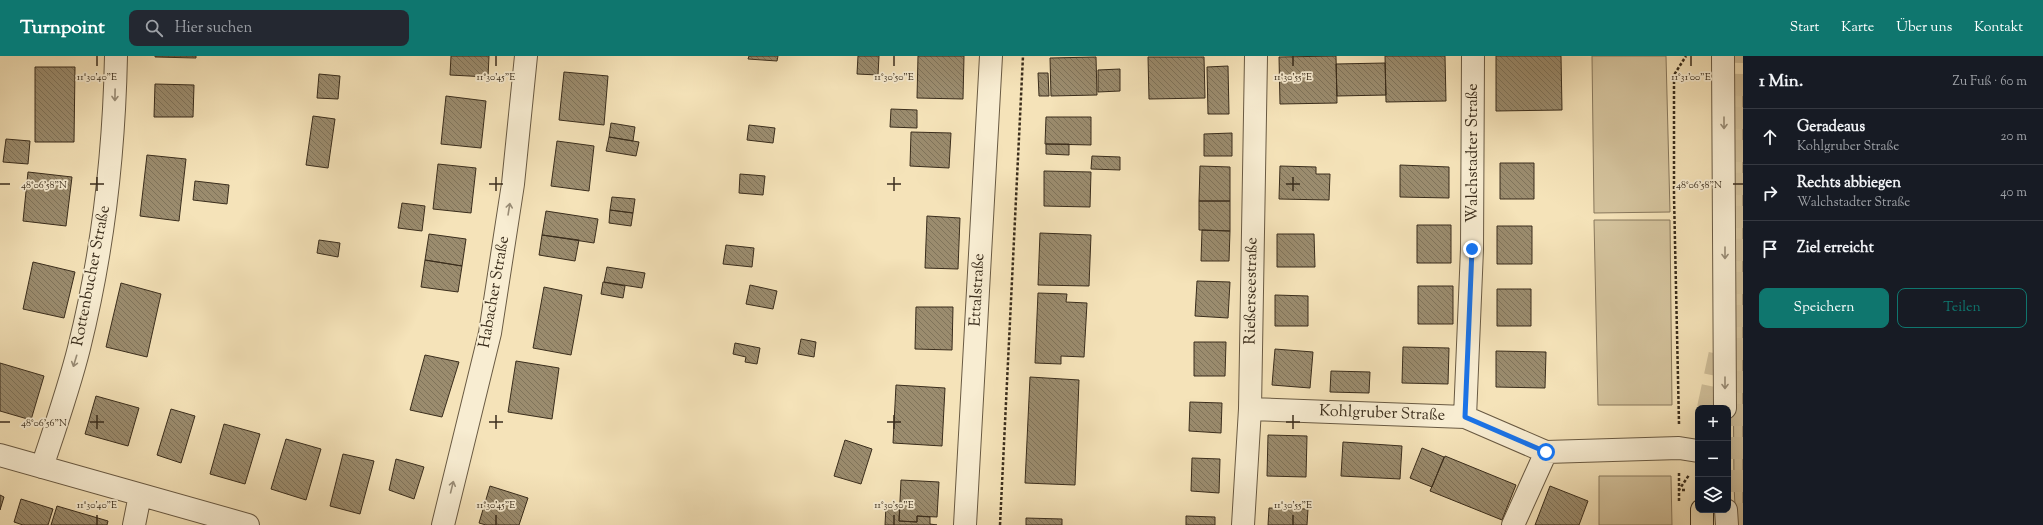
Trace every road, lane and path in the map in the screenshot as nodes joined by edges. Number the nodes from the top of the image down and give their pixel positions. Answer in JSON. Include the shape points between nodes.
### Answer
{"nodes":[{"id":1,"x":116,"y":56,"type":"edge"},
{"id":2,"x":526,"y":56,"type":"edge"},
{"id":3,"x":991,"y":56,"type":"edge"},
{"id":4,"x":1023,"y":56,"type":"edge"},
{"id":5,"x":1256,"y":56,"type":"edge"},
{"id":6,"x":1473,"y":56,"type":"edge"},
{"id":7,"x":1686,"y":56,"type":"edge"},
{"id":8,"x":1723,"y":56,"type":"edge"},
{"id":9,"x":1725,"y":405,"type":"edge"},
{"id":10,"x":1250,"y":409,"type":"junction"},
{"id":11,"x":1465,"y":417,"type":"junction"},
{"id":12,"x":1689,"y":449,"type":"edge"},
{"id":13,"x":1546,"y":452,"type":"junction"},
{"id":14,"x":0,"y":456,"type":"edge"},
{"id":15,"x":42,"y":467,"type":"junction"},
{"id":16,"x":1692,"y":490,"type":"dead end"},
{"id":17,"x":140,"y":495,"type":"junction"},
{"id":18,"x":1702,"y":513,"type":"edge"},
{"id":19,"x":1726,"y":513,"type":"edge"},
{"id":20,"x":134,"y":525,"type":"edge"},
{"id":21,"x":248,"y":525,"type":"edge"},
{"id":22,"x":443,"y":525,"type":"edge"},
{"id":23,"x":965,"y":525,"type":"edge"},
{"id":24,"x":1000,"y":525,"type":"edge"},
{"id":25,"x":1243,"y":525,"type":"edge"},
{"id":26,"x":1513,"y":525,"type":"edge"},
{"id":27,"x":1702,"y":525,"type":"edge"},
{"id":28,"x":1727,"y":525,"type":"edge"}],
"edges":[{"from":1,"to":15,"type":"street","name":"Rottenbucher Straße","one_way":true,"via":[[114,121],[103,228],[79,348]]},
{"from":22,"to":2,"type":"street","name":"Habacher Straße","one_way":true,"via":[[490,333],[513,184]]},
{"from":3,"to":23,"type":"street","name":"Ettalstraße"},
{"from":4,"to":24,"type":"path"},
{"from":5,"to":10,"type":"street","name":"Rießerseestraße"},
{"from":6,"to":11,"type":"street","name":"Walchstadter Straße","via":[[1472,249]]},
{"from":7,"to":12,"type":"path","via":[[1674,76],[1674,196]]},
{"from":8,"to":9,"type":"street","one_way":true},
{"from":10,"to":11,"type":"street","name":"Kohlgruber Straße"},
{"from":10,"to":25,"type":"street","name":"Rießerseestraße"},
{"from":11,"to":13,"type":"street","name":"Kohlgruber Straße"},
{"from":12,"to":13,"type":"street","name":"Kohlgruber Straße"},
{"from":12,"to":16,"type":"path","via":[[1679,490]]},
{"from":13,"to":26,"type":"street"},
{"from":14,"to":15,"type":"street"},
{"from":15,"to":17,"type":"street"},
{"from":17,"to":20,"type":"street"},
{"from":17,"to":21,"type":"street"},
{"from":18,"to":27,"type":"highway"},
{"from":19,"to":28,"type":"street"}]}
